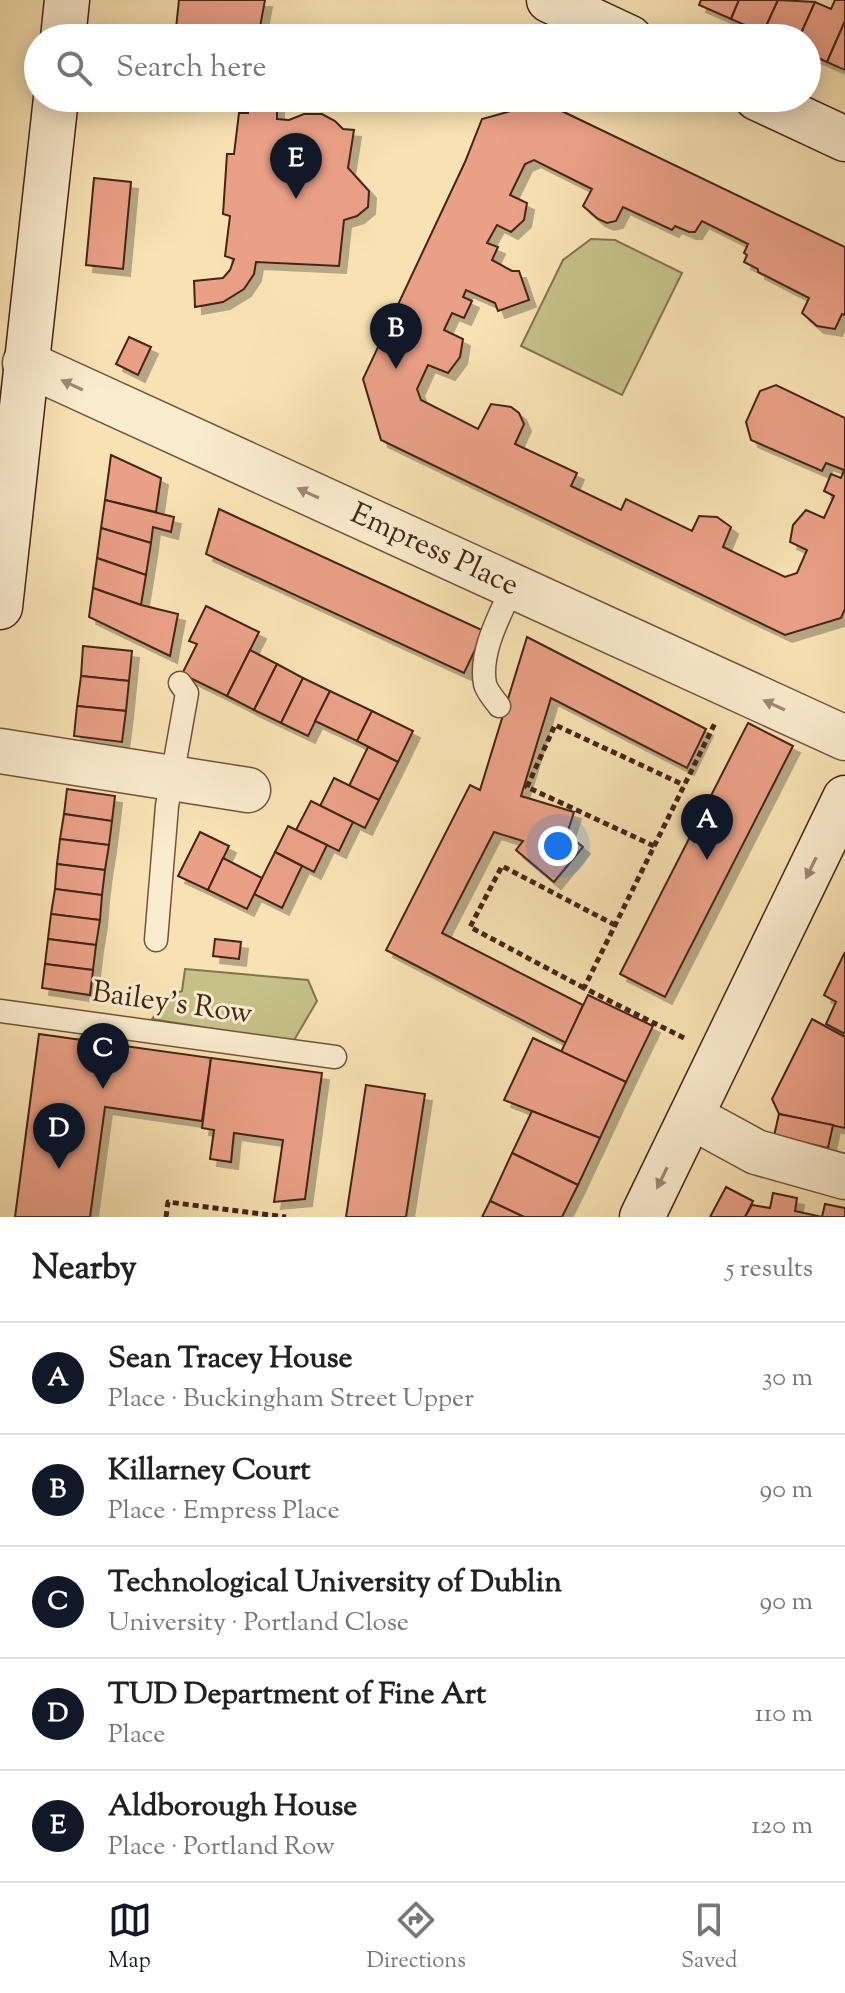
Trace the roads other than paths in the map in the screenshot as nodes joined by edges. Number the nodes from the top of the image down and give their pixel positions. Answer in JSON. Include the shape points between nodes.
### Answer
{"nodes":[{"id":1,"x":67,"y":0,"type":"edge"},
{"id":2,"x":549,"y":0,"type":"edge"},
{"id":3,"x":64,"y":24,"type":"edge"},
{"id":4,"x":600,"y":24,"type":"edge"},
{"id":5,"x":54,"y":112,"type":"edge"},
{"id":6,"x":787,"y":112,"type":"edge"},
{"id":7,"x":845,"y":139,"type":"edge"},
{"id":8,"x":16,"y":382,"type":"edge"},
{"id":9,"x":513,"y":586,"type":"junction"},
{"id":10,"x":0,"y":605,"type":"edge"},
{"id":11,"x":180,"y":683,"type":"dead end"},
{"id":12,"x":499,"y":706,"type":"dead end"},
{"id":13,"x":845,"y":738,"type":"edge"},
{"id":14,"x":0,"y":751,"type":"edge"},
{"id":15,"x":171,"y":778,"type":"junction"},
{"id":16,"x":248,"y":790,"type":"dead end"},
{"id":17,"x":845,"y":798,"type":"edge"},
{"id":18,"x":156,"y":940,"type":"dead end"},
{"id":19,"x":0,"y":1011,"type":"edge"},
{"id":20,"x":335,"y":1057,"type":"dead end"},
{"id":21,"x":692,"y":1117,"type":"junction"},
{"id":22,"x":845,"y":1177,"type":"edge"},
{"id":23,"x":642,"y":1217,"type":"edge"}],
"edges":[{"from":1,"to":3,"type":"street"},
{"from":2,"to":4,"type":"street"},
{"from":5,"to":8,"type":"street"},
{"from":6,"to":7,"type":"street"},
{"from":9,"to":8,"type":"street","name":"Empress Place","one_way":true},
{"from":8,"to":10,"type":"street"},
{"from":9,"to":12,"type":"lane","via":[[486,660],[485,687]]},
{"from":13,"to":9,"type":"street","name":"Empress Place","one_way":true},
{"from":11,"to":15,"type":"lane","via":[[187,693]]},
{"from":14,"to":15,"type":"street"},
{"from":15,"to":16,"type":"street"},
{"from":15,"to":18,"type":"lane"},
{"from":17,"to":21,"type":"street","one_way":true},
{"from":19,"to":20,"type":"lane","name":"Bailey's Row"},
{"from":21,"to":22,"type":"street","via":[[756,1152]]},
{"from":21,"to":23,"type":"street","one_way":true}]}
